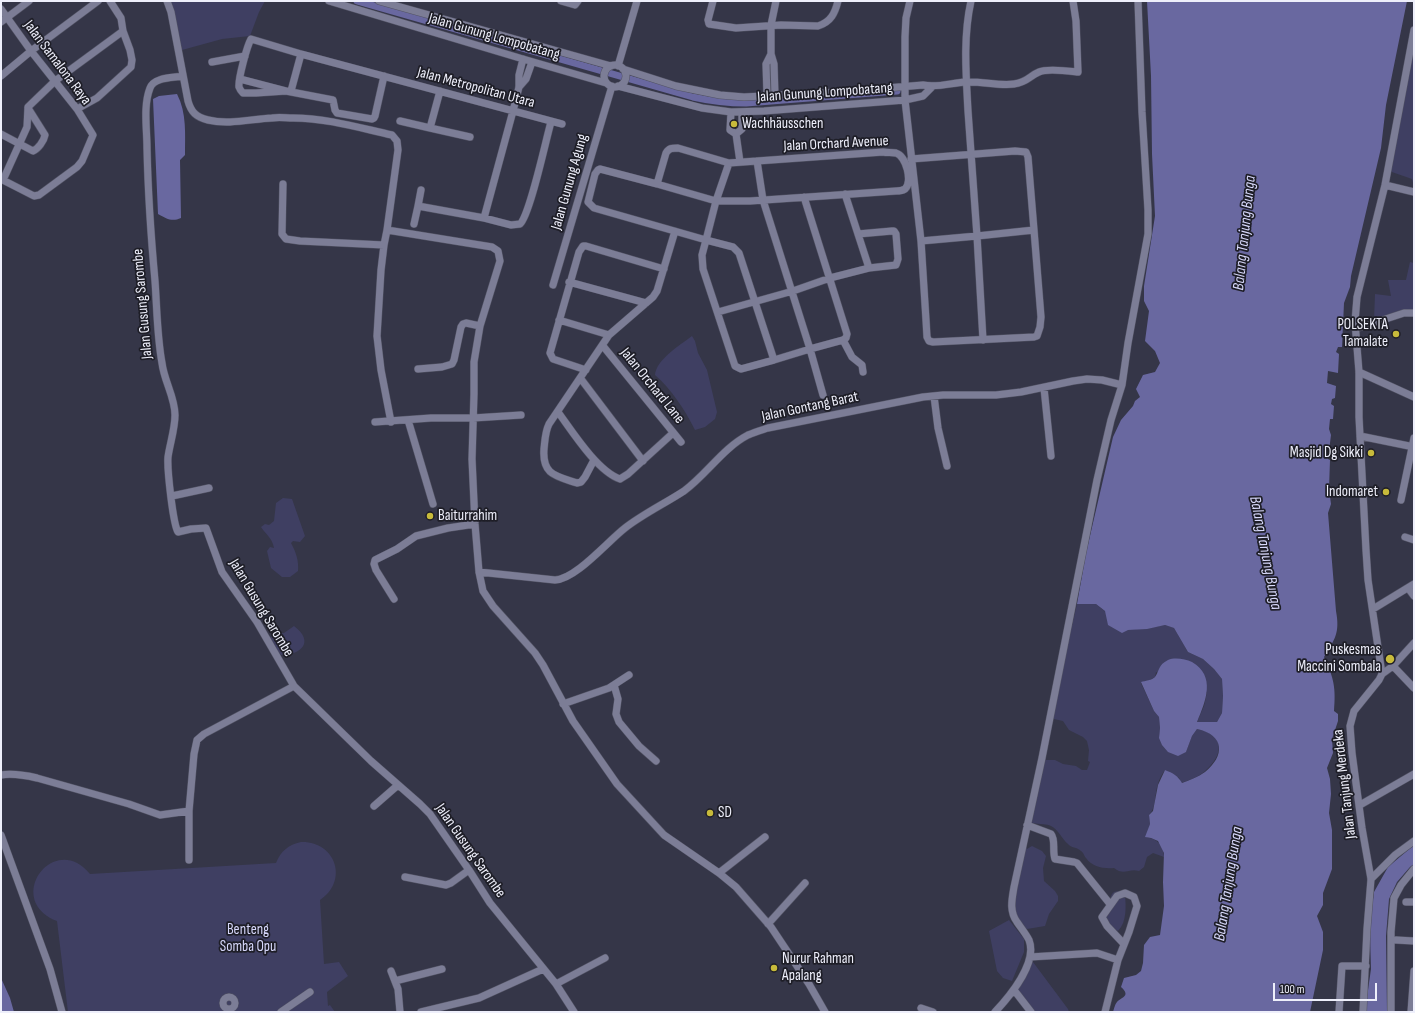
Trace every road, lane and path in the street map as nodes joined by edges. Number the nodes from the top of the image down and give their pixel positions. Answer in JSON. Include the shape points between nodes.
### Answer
{"nodes":[{"id":1,"x":29,"y":1,"type":"edge"},
{"id":2,"x":98,"y":1,"type":"edge"},
{"id":3,"x":110,"y":1,"type":"edge"},
{"id":4,"x":167,"y":1,"type":"edge"},
{"id":5,"x":329,"y":1,"type":"edge"},
{"id":6,"x":379,"y":1,"type":"edge"},
{"id":7,"x":561,"y":1,"type":"edge"},
{"id":8,"x":638,"y":1,"type":"edge"},
{"id":9,"x":713,"y":1,"type":"edge"},
{"id":10,"x":776,"y":1,"type":"edge"},
{"id":11,"x":838,"y":1,"type":"edge"},
{"id":12,"x":910,"y":1,"type":"edge"},
{"id":13,"x":971,"y":1,"type":"edge"},
{"id":14,"x":1073,"y":1,"type":"edge"},
{"id":15,"x":1138,"y":1,"type":"edge"},
{"id":16,"x":577,"y":3,"type":"edge"},
{"id":17,"x":1,"y":8,"type":"edge"},
{"id":18,"x":7,"y":17,"type":"junction"},
{"id":19,"x":1,"y":22,"type":"edge"},
{"id":20,"x":771,"y":25,"type":"junction"},
{"id":21,"x":1414,"y":30,"type":"edge"},
{"id":22,"x":124,"y":31,"type":"junction"},
{"id":23,"x":31,"y":51,"type":"junction"},
{"id":24,"x":301,"y":54,"type":"junction"},
{"id":25,"x":771,"y":54,"type":"junction"},
{"id":26,"x":245,"y":57,"type":"junction"},
{"id":27,"x":523,"y":59,"type":"junction"},
{"id":28,"x":212,"y":62,"type":"dead end"},
{"id":29,"x":532,"y":62,"type":"junction"},
{"id":30,"x":617,"y":68,"type":"junction"},
{"id":31,"x":1,"y":76,"type":"edge"},
{"id":32,"x":183,"y":76,"type":"junction"},
{"id":33,"x":384,"y":76,"type":"junction"},
{"id":34,"x":240,"y":79,"type":"junction"},
{"id":35,"x":55,"y":82,"type":"junction"},
{"id":36,"x":966,"y":82,"type":"junction"},
{"id":37,"x":612,"y":84,"type":"junction"},
{"id":38,"x":519,"y":87,"type":"junction"},
{"id":39,"x":906,"y":87,"type":"junction"},
{"id":40,"x":932,"y":87,"type":"junction"},
{"id":41,"x":288,"y":91,"type":"junction"},
{"id":42,"x":440,"y":91,"type":"junction"},
{"id":43,"x":767,"y":95,"type":"junction"},
{"id":44,"x":775,"y":95,"type":"junction"},
{"id":45,"x":905,"y":100,"type":"junction"},
{"id":46,"x":28,"y":108,"type":"junction"},
{"id":47,"x":77,"y":109,"type":"junction"},
{"id":48,"x":513,"y":111,"type":"junction"},
{"id":49,"x":731,"y":112,"type":"junction"},
{"id":50,"x":742,"y":112,"type":"junction"},
{"id":51,"x":400,"y":121,"type":"dead end"},
{"id":52,"x":551,"y":122,"type":"junction"},
{"id":53,"x":562,"y":124,"type":"dead end"},
{"id":54,"x":430,"y":128,"type":"junction"},
{"id":55,"x":1,"y":134,"type":"edge"},
{"id":56,"x":736,"y":134,"type":"junction"},
{"id":57,"x":470,"y":137,"type":"dead end"},
{"id":58,"x":19,"y":144,"type":"junction"},
{"id":59,"x":971,"y":153,"type":"junction"},
{"id":60,"x":911,"y":159,"type":"junction"},
{"id":61,"x":757,"y":161,"type":"junction"},
{"id":62,"x":740,"y":162,"type":"junction"},
{"id":63,"x":729,"y":163,"type":"junction"},
{"id":64,"x":2,"y":179,"type":"edge"},
{"id":65,"x":283,"y":184,"type":"dead end"},
{"id":66,"x":657,"y":184,"type":"junction"},
{"id":67,"x":1385,"y":185,"type":"junction"},
{"id":68,"x":421,"y":190,"type":"dead end"},
{"id":69,"x":1414,"y":192,"type":"edge"},
{"id":70,"x":845,"y":194,"type":"junction"},
{"id":71,"x":804,"y":197,"type":"junction"},
{"id":72,"x":763,"y":200,"type":"junction"},
{"id":73,"x":716,"y":201,"type":"junction"},
{"id":74,"x":418,"y":206,"type":"junction"},
{"id":75,"x":484,"y":218,"type":"junction"},
{"id":76,"x":414,"y":224,"type":"dead end"},
{"id":77,"x":387,"y":230,"type":"junction"},
{"id":78,"x":1034,"y":230,"type":"junction"},
{"id":79,"x":676,"y":231,"type":"junction"},
{"id":80,"x":858,"y":234,"type":"junction"},
{"id":81,"x":977,"y":236,"type":"junction"},
{"id":82,"x":706,"y":240,"type":"junction"},
{"id":83,"x":921,"y":241,"type":"junction"},
{"id":84,"x":384,"y":245,"type":"junction"},
{"id":85,"x":664,"y":268,"type":"junction"},
{"id":86,"x":869,"y":268,"type":"junction"},
{"id":87,"x":830,"y":278,"type":"junction"},
{"id":88,"x":569,"y":282,"type":"junction"},
{"id":89,"x":553,"y":285,"type":"dead end"},
{"id":90,"x":793,"y":290,"type":"junction"},
{"id":91,"x":756,"y":301,"type":"junction"},
{"id":92,"x":646,"y":303,"type":"junction"},
{"id":93,"x":718,"y":312,"type":"junction"},
{"id":94,"x":1414,"y":312,"type":"edge"},
{"id":95,"x":559,"y":320,"type":"junction"},
{"id":96,"x":480,"y":326,"type":"junction"},
{"id":97,"x":1355,"y":330,"type":"junction"},
{"id":98,"x":610,"y":335,"type":"junction"},
{"id":99,"x":843,"y":340,"type":"junction"},
{"id":100,"x":983,"y":340,"type":"junction"},
{"id":101,"x":603,"y":346,"type":"junction"},
{"id":102,"x":810,"y":349,"type":"junction"},
{"id":103,"x":774,"y":360,"type":"junction"},
{"id":104,"x":418,"y":369,"type":"dead end"},
{"id":105,"x":586,"y":370,"type":"junction"},
{"id":106,"x":864,"y":372,"type":"dead end"},
{"id":107,"x":1359,"y":372,"type":"junction"},
{"id":108,"x":580,"y":379,"type":"junction"},
{"id":109,"x":1122,"y":385,"type":"junction"},
{"id":110,"x":1044,"y":388,"type":"junction"},
{"id":111,"x":823,"y":395,"type":"dead end"},
{"id":112,"x":934,"y":396,"type":"junction"},
{"id":113,"x":1414,"y":397,"type":"edge"},
{"id":114,"x":558,"y":412,"type":"junction"},
{"id":115,"x":521,"y":415,"type":"dead end"},
{"id":116,"x":473,"y":418,"type":"junction"},
{"id":117,"x":408,"y":420,"type":"junction"},
{"id":118,"x":375,"y":422,"type":"dead end"},
{"id":119,"x":391,"y":422,"type":"junction"},
{"id":120,"x":673,"y":433,"type":"junction"},
{"id":121,"x":1360,"y":436,"type":"junction"},
{"id":122,"x":1414,"y":438,"type":"edge"},
{"id":123,"x":681,"y":442,"type":"dead end"},
{"id":124,"x":1413,"y":447,"type":"edge"},
{"id":125,"x":1051,"y":456,"type":"dead end"},
{"id":126,"x":594,"y":460,"type":"junction"},
{"id":127,"x":643,"y":461,"type":"junction"},
{"id":128,"x":947,"y":466,"type":"dead end"},
{"id":129,"x":1410,"y":470,"type":"edge"},
{"id":130,"x":209,"y":488,"type":"dead end"},
{"id":131,"x":172,"y":496,"type":"junction"},
{"id":132,"x":1401,"y":500,"type":"dead end"},
{"id":133,"x":433,"y":504,"type":"dead end"},
{"id":134,"x":475,"y":524,"type":"junction"},
{"id":135,"x":1405,"y":537,"type":"dead end"},
{"id":136,"x":1414,"y":540,"type":"edge"},
{"id":137,"x":479,"y":572,"type":"junction"},
{"id":138,"x":1411,"y":586,"type":"edge"},
{"id":139,"x":1414,"y":596,"type":"edge"},
{"id":140,"x":394,"y":599,"type":"dead end"},
{"id":141,"x":1373,"y":609,"type":"junction"},
{"id":142,"x":1414,"y":643,"type":"edge"},
{"id":143,"x":1393,"y":666,"type":"junction"},
{"id":144,"x":629,"y":674,"type":"dead end"},
{"id":145,"x":1382,"y":674,"type":"junction"},
{"id":146,"x":614,"y":685,"type":"junction"},
{"id":147,"x":294,"y":686,"type":"junction"},
{"id":148,"x":1414,"y":688,"type":"edge"},
{"id":149,"x":563,"y":704,"type":"junction"},
{"id":150,"x":656,"y":761,"type":"dead end"},
{"id":151,"x":1414,"y":774,"type":"edge"},
{"id":152,"x":1,"y":775,"type":"edge"},
{"id":153,"x":398,"y":785,"type":"junction"},
{"id":154,"x":1360,"y":805,"type":"junction"},
{"id":155,"x":374,"y":806,"type":"dead end"},
{"id":156,"x":189,"y":811,"type":"junction"},
{"id":157,"x":1027,"y":825,"type":"junction"},
{"id":158,"x":1,"y":835,"type":"edge"},
{"id":159,"x":765,"y":837,"type":"dead end"},
{"id":160,"x":1414,"y":841,"type":"edge"},
{"id":161,"x":190,"y":860,"type":"dead end"},
{"id":162,"x":1414,"y":869,"type":"edge"},
{"id":163,"x":469,"y":870,"type":"junction"},
{"id":164,"x":719,"y":873,"type":"junction"},
{"id":165,"x":405,"y":877,"type":"dead end"},
{"id":166,"x":1371,"y":879,"type":"junction"},
{"id":167,"x":805,"y":883,"type":"dead end"},
{"id":168,"x":1406,"y":902,"type":"dead end"},
{"id":169,"x":1414,"y":902,"type":"edge"},
{"id":170,"x":1110,"y":904,"type":"junction"},
{"id":171,"x":768,"y":924,"type":"junction"},
{"id":172,"x":1396,"y":940,"type":"dead end"},
{"id":173,"x":1414,"y":941,"type":"edge"},
{"id":174,"x":1124,"y":944,"type":"junction"},
{"id":175,"x":1030,"y":957,"type":"junction"},
{"id":176,"x":605,"y":958,"type":"dead end"},
{"id":177,"x":1118,"y":960,"type":"junction"},
{"id":178,"x":1366,"y":966,"type":"junction"},
{"id":179,"x":442,"y":969,"type":"dead end"},
{"id":180,"x":543,"y":969,"type":"junction"},
{"id":181,"x":391,"y":971,"type":"dead end"},
{"id":182,"x":1414,"y":971,"type":"edge"},
{"id":183,"x":396,"y":981,"type":"junction"},
{"id":184,"x":556,"y":984,"type":"junction"},
{"id":185,"x":1014,"y":990,"type":"junction"},
{"id":186,"x":310,"y":992,"type":"dead end"},
{"id":187,"x":921,"y":1008,"type":"dead end"},
{"id":188,"x":62,"y":1012,"type":"edge"},
{"id":189,"x":281,"y":1012,"type":"edge"},
{"id":190,"x":400,"y":1012,"type":"edge"},
{"id":191,"x":421,"y":1012,"type":"edge"},
{"id":192,"x":574,"y":1012,"type":"edge"},
{"id":193,"x":825,"y":1012,"type":"edge"},
{"id":194,"x":934,"y":1012,"type":"edge"},
{"id":195,"x":995,"y":1012,"type":"edge"},
{"id":196,"x":1031,"y":1012,"type":"edge"},
{"id":197,"x":1105,"y":1012,"type":"edge"},
{"id":198,"x":1339,"y":1012,"type":"edge"},
{"id":199,"x":1363,"y":1012,"type":"edge"},
{"id":200,"x":1391,"y":1012,"type":"edge"},
{"id":201,"x":1412,"y":1012,"type":"edge"}],
"edges":[{"from":1,"to":18,"type":"street"},
{"from":2,"to":23,"type":"street"},
{"from":3,"to":22,"type":"street","via":[[121,18]]},
{"from":4,"to":32,"type":"street"},
{"from":5,"to":27,"type":"street","name":"Jalan Gunung Lompobatang"},
{"from":6,"to":30,"type":"street","name":"Jalan Gunung Lompobatang"},
{"from":7,"to":16,"type":"street"},
{"from":8,"to":30,"type":"street"},
{"from":9,"to":20,"type":"street","via":[[709,24],[736,28]]},
{"from":10,"to":20,"type":"street"},
{"from":11,"to":20,"type":"street","via":[[832,17],[824,24]]},
{"from":12,"to":39,"type":"street","via":[[905,37]]},
{"from":13,"to":36,"type":"street","via":[[965,33]]},
{"from":14,"to":36,"type":"street","via":[[1078,72],[1039,71],[1023,82],[1013,84]]},
{"from":15,"to":109,"type":"street","via":[[1148,234]]},
{"from":17,"to":18,"type":"street","name":"Jalan Samalona Raya"},
{"from":18,"to":19,"type":"street"},
{"from":18,"to":23,"type":"street","name":"Jalan Samalona Raya"},
{"from":20,"to":25,"type":"street"},
{"from":21,"to":67,"type":"street"},
{"from":22,"to":35,"type":"street"},
{"from":22,"to":47,"type":"street","via":[[132,60],[131,67],[97,98]]},
{"from":23,"to":31,"type":"street"},
{"from":23,"to":35,"type":"street","name":"Jalan Samalona Raya"},
{"from":24,"to":26,"type":"street","name":"Jalan Metropolitan Utara","via":[[252,39]]},
{"from":24,"to":33,"type":"street","name":"Jalan Metropolitan Utara"},
{"from":24,"to":41,"type":"street"},
{"from":25,"to":43,"type":"street","via":[[766,64]]},
{"from":25,"to":44,"type":"street","via":[[774,64]]},
{"from":26,"to":28,"type":"street"},
{"from":26,"to":34,"type":"street"},
{"from":27,"to":29,"type":"street","name":"Jalan Gunung Lompobatang"},
{"from":27,"to":38,"type":"street","via":[[518,75]]},
{"from":29,"to":37,"type":"street","name":"Jalan Gunung Lompobatang"},
{"from":29,"to":38,"type":"street","via":[[526,79]]},
{"from":30,"to":37,"type":"street","via":[[625,79]]},
{"from":30,"to":37,"type":"street","via":[[604,73]]},
{"from":30,"to":43,"type":"street","name":"Jalan Gunung Lompobatang","via":[[676,86],[720,95]]},
{"from":32,"to":77,"type":"street","via":[[191,110],[196,116],[209,120],[295,118],[339,123],[392,135],[397,141],[398,150]]},
{"from":32,"to":131,"type":"street","name":"Jalan Gusung Sarombe","via":[[155,81],[150,86],[146,102],[150,240],[158,330],[162,364],[175,408],[168,463]]},
{"from":33,"to":41,"type":"street","via":[[373,119],[337,113],[333,100]]},
{"from":33,"to":42,"type":"street","name":"Jalan Metropolitan Utara"},
{"from":34,"to":41,"type":"street"},
{"from":34,"to":41,"type":"street","via":[[239,87],[243,93]]},
{"from":35,"to":46,"type":"street"},
{"from":35,"to":47,"type":"street","name":"Jalan Samalona Raya"},
{"from":36,"to":40,"type":"street"},
{"from":36,"to":59,"type":"street"},
{"from":37,"to":49,"type":"street","name":"Jalan Gunung Lompobatang","via":[[702,108]]},
{"from":37,"to":89,"type":"street","name":"Jalan Gunung Agung"},
{"from":38,"to":48,"type":"street"},
{"from":39,"to":40,"type":"street"},
{"from":39,"to":44,"type":"street","name":"Jalan Gunung Lompobatang"},
{"from":39,"to":45,"type":"street","name":"Jalan Gunung Lompobatang"},
{"from":40,"to":45,"type":"street","via":[[923,96]]},
{"from":42,"to":48,"type":"street","name":"Jalan Metropolitan Utara"},
{"from":42,"to":54,"type":"street"},
{"from":43,"to":44,"type":"street","name":"Jalan Gunung Lompobatang"},
{"from":45,"to":50,"type":"street","name":"Jalan Gunung Lompobatang"},
{"from":45,"to":60,"type":"street"},
{"from":46,"to":58,"type":"street","via":[[27,127]]},
{"from":46,"to":58,"type":"street","via":[[45,137],[34,151]]},
{"from":47,"to":64,"type":"street","name":"Jalan Samalona Raya","via":[[93,136],[82,162],[77,167],[34,196]]},
{"from":48,"to":52,"type":"street","name":"Jalan Metropolitan Utara"},
{"from":48,"to":75,"type":"street"},
{"from":49,"to":50,"type":"street","name":"Jalan Gunung Lompobatang"},
{"from":49,"to":56,"type":"street","via":[[730,130]]},
{"from":50,"to":56,"type":"street","via":[[742,129]]},
{"from":51,"to":54,"type":"street"},
{"from":52,"to":53,"type":"street","name":"Jalan Metropolitan Utara"},
{"from":52,"to":75,"type":"street","via":[[524,219],[520,224],[511,225]]},
{"from":54,"to":57,"type":"street"},
{"from":55,"to":58,"type":"street"},
{"from":56,"to":62,"type":"street"},
{"from":58,"to":64,"type":"street"},
{"from":59,"to":60,"type":"street"},
{"from":59,"to":78,"type":"street","via":[[1027,153]]},
{"from":59,"to":81,"type":"street"},
{"from":60,"to":83,"type":"street"},
{"from":61,"to":62,"type":"street","name":"Jalan Orchard Avenue"},
{"from":61,"to":70,"type":"street","name":"Jalan Orchard Avenue","via":[[883,152],[896,153],[904,161],[908,181],[902,190]]},
{"from":61,"to":72,"type":"street"},
{"from":62,"to":63,"type":"street","name":"Jalan Orchard Avenue"},
{"from":63,"to":66,"type":"street","via":[[673,148],[666,153]]},
{"from":63,"to":73,"type":"street"},
{"from":65,"to":84,"type":"street","via":[[282,234],[286,240]]},
{"from":66,"to":73,"type":"street","name":"Jalan Orchard Avenue"},
{"from":66,"to":79,"type":"street","name":"Jalan Orchard Avenue","via":[[600,169],[595,174],[588,202],[594,208]]},
{"from":67,"to":69,"type":"street"},
{"from":67,"to":97,"type":"street","via":[[1357,297]]},
{"from":68,"to":74,"type":"street"},
{"from":70,"to":71,"type":"street","name":"Jalan Orchard Avenue"},
{"from":70,"to":80,"type":"street"},
{"from":71,"to":72,"type":"street","name":"Jalan Orchard Avenue"},
{"from":71,"to":87,"type":"street"},
{"from":72,"to":73,"type":"street","name":"Jalan Orchard Avenue"},
{"from":72,"to":90,"type":"street"},
{"from":73,"to":82,"type":"street"},
{"from":74,"to":75,"type":"street"},
{"from":74,"to":76,"type":"street"},
{"from":77,"to":84,"type":"street"},
{"from":77,"to":96,"type":"street","via":[[496,249],[500,254],[500,261]]},
{"from":78,"to":81,"type":"street"},
{"from":78,"to":100,"type":"street","via":[[1041,318],[1038,336]]},
{"from":79,"to":82,"type":"street"},
{"from":79,"to":85,"type":"street"},
{"from":80,"to":86,"type":"street"},
{"from":80,"to":86,"type":"street","via":[[894,231],[896,234],[896,265]]},
{"from":81,"to":83,"type":"street"},
{"from":81,"to":100,"type":"street"},
{"from":82,"to":91,"type":"street","via":[[737,250]]},
{"from":82,"to":93,"type":"street","via":[[702,262]]},
{"from":83,"to":100,"type":"street","via":[[928,340]]},
{"from":84,"to":119,"type":"street","via":[[377,336]]},
{"from":85,"to":88,"type":"street","via":[[583,246]]},
{"from":85,"to":92,"type":"street","via":[[657,291]]},
{"from":86,"to":87,"type":"street"},
{"from":87,"to":90,"type":"street"},
{"from":87,"to":99,"type":"street","via":[[847,334]]},
{"from":88,"to":92,"type":"street"},
{"from":88,"to":95,"type":"street"},
{"from":90,"to":91,"type":"street"},
{"from":90,"to":102,"type":"street"},
{"from":91,"to":93,"type":"street"},
{"from":91,"to":103,"type":"street"},
{"from":92,"to":98,"type":"street"},
{"from":93,"to":103,"type":"street","via":[[737,368]]},
{"from":94,"to":97,"type":"street"},
{"from":95,"to":98,"type":"street"},
{"from":95,"to":105,"type":"street","via":[[551,356],[557,361]]},
{"from":96,"to":104,"type":"street","via":[[463,324],[452,364]]},
{"from":96,"to":116,"type":"street","via":[[474,362]]},
{"from":97,"to":107,"type":"street"},
{"from":98,"to":101,"type":"street"},
{"from":99,"to":102,"type":"street"},
{"from":99,"to":106,"type":"street","via":[[852,357],[862,365]]},
{"from":101,"to":105,"type":"street"},
{"from":101,"to":120,"type":"street","name":"Jalan Orchard Lane"},
{"from":102,"to":103,"type":"street"},
{"from":102,"to":111,"type":"street"},
{"from":105,"to":108,"type":"street"},
{"from":107,"to":113,"type":"street"},
{"from":107,"to":121,"type":"street"},
{"from":108,"to":114,"type":"street"},
{"from":108,"to":127,"type":"street"},
{"from":109,"to":110,"type":"street","name":"Jalan Gontang Barat","via":[[1087,379]]},
{"from":109,"to":157,"type":"street","via":[[1097,480]]},
{"from":110,"to":112,"type":"street","name":"Jalan Gontang Barat","via":[[996,395]]},
{"from":110,"to":125,"type":"street"},
{"from":112,"to":128,"type":"street"},
{"from":112,"to":137,"type":"street","name":"Jalan Gontang Barat","via":[[768,428],[748,435],[684,490],[624,528],[595,555],[564,578],[555,580]]},
{"from":114,"to":126,"type":"street"},
{"from":114,"to":126,"type":"street","via":[[545,434],[545,466],[554,474],[581,482]]},
{"from":115,"to":116,"type":"street"},
{"from":116,"to":117,"type":"street"},
{"from":116,"to":134,"type":"street"},
{"from":117,"to":119,"type":"street"},
{"from":117,"to":133,"type":"street"},
{"from":118,"to":119,"type":"street"},
{"from":120,"to":123,"type":"street","name":"Jalan Orchard Lane"},
{"from":120,"to":127,"type":"street"},
{"from":121,"to":124,"type":"street"},
{"from":121,"to":141,"type":"street","via":[[1368,580]]},
{"from":122,"to":124,"type":"street"},
{"from":124,"to":129,"type":"street"},
{"from":126,"to":127,"type":"street","via":[[620,479]]},
{"from":129,"to":132,"type":"street"},
{"from":130,"to":131,"type":"street"},
{"from":131,"to":147,"type":"street","name":"Jalan Gusung Sarombe","via":[[173,517],[178,532],[206,528],[222,572],[257,622]]},
{"from":134,"to":137,"type":"street"},
{"from":134,"to":140,"type":"street","via":[[416,536],[375,560],[376,570]]},
{"from":135,"to":136,"type":"street"},
{"from":137,"to":149,"type":"street","via":[[487,598],[535,653]]},
{"from":138,"to":139,"type":"street"},
{"from":138,"to":141,"type":"street"},
{"from":141,"to":145,"type":"street"},
{"from":142,"to":143,"type":"street","name":"Jalan Tanjung Merdeka"},
{"from":143,"to":145,"type":"street","name":"Jalan Tanjung Merdeka"},
{"from":143,"to":148,"type":"street"},
{"from":144,"to":146,"type":"street"},
{"from":145,"to":154,"type":"street","name":"Jalan Tanjung Merdeka","via":[[1351,718],[1352,753]]},
{"from":146,"to":149,"type":"street"},
{"from":146,"to":150,"type":"street","via":[[619,722],[638,746]]},
{"from":147,"to":153,"type":"street","name":"Jalan Gusung Sarombe"},
{"from":147,"to":156,"type":"street","via":[[197,740]]},
{"from":149,"to":164,"type":"street","via":[[617,784],[653,824],[664,835]]},
{"from":151,"to":154,"type":"street"},
{"from":152,"to":156,"type":"street","via":[[36,778],[160,815]]},
{"from":153,"to":155,"type":"street"},
{"from":153,"to":163,"type":"street","name":"Jalan Gusung Sarombe","via":[[430,814]]},
{"from":154,"to":166,"type":"street","name":"Jalan Tanjung Merdeka"},
{"from":156,"to":161,"type":"street"},
{"from":157,"to":170,"type":"street","via":[[1051,834],[1055,859],[1074,862],[1080,866]]},
{"from":157,"to":175,"type":"street","via":[[1011,906],[1030,944]]},
{"from":158,"to":188,"type":"street","via":[[40,942]]},
{"from":159,"to":164,"type":"street"},
{"from":160,"to":166,"type":"street","via":[[1394,855]]},
{"from":162,"to":200,"type":"street","via":[[1400,885],[1394,898],[1391,932]]},
{"from":163,"to":165,"type":"street","via":[[446,885]]},
{"from":163,"to":180,"type":"street","name":"Jalan Gusung Sarombe","via":[[490,903]]},
{"from":164,"to":171,"type":"street","via":[[736,887]]},
{"from":166,"to":178,"type":"street","name":"Jalan Tanjung Merdeka"},
{"from":167,"to":171,"type":"street"},
{"from":168,"to":169,"type":"street"},
{"from":170,"to":174,"type":"street","via":[[1102,920]]},
{"from":170,"to":174,"type":"street","via":[[1117,896],[1125,893],[1131,895],[1137,903],[1136,914]]},
{"from":171,"to":193,"type":"street"},
{"from":172,"to":173,"type":"street"},
{"from":174,"to":177,"type":"street"},
{"from":175,"to":177,"type":"street","via":[[1097,953]]},
{"from":175,"to":185,"type":"street"},
{"from":176,"to":184,"type":"street"},
{"from":177,"to":197,"type":"street"},
{"from":178,"to":198,"type":"street","via":[[1342,966]]},
{"from":178,"to":199,"type":"street","name":"Jalan Tanjung Merdeka"},
{"from":179,"to":183,"type":"street"},
{"from":180,"to":184,"type":"street","name":"Jalan Gusung Sarombe"},
{"from":180,"to":191,"type":"street","via":[[479,998]]},
{"from":181,"to":183,"type":"street"},
{"from":182,"to":201,"type":"street"},
{"from":183,"to":190,"type":"street"},
{"from":184,"to":192,"type":"street","name":"Jalan Gusung Sarombe"},
{"from":185,"to":195,"type":"street"},
{"from":185,"to":196,"type":"street"},
{"from":186,"to":189,"type":"street"},
{"from":187,"to":194,"type":"street"}]}
